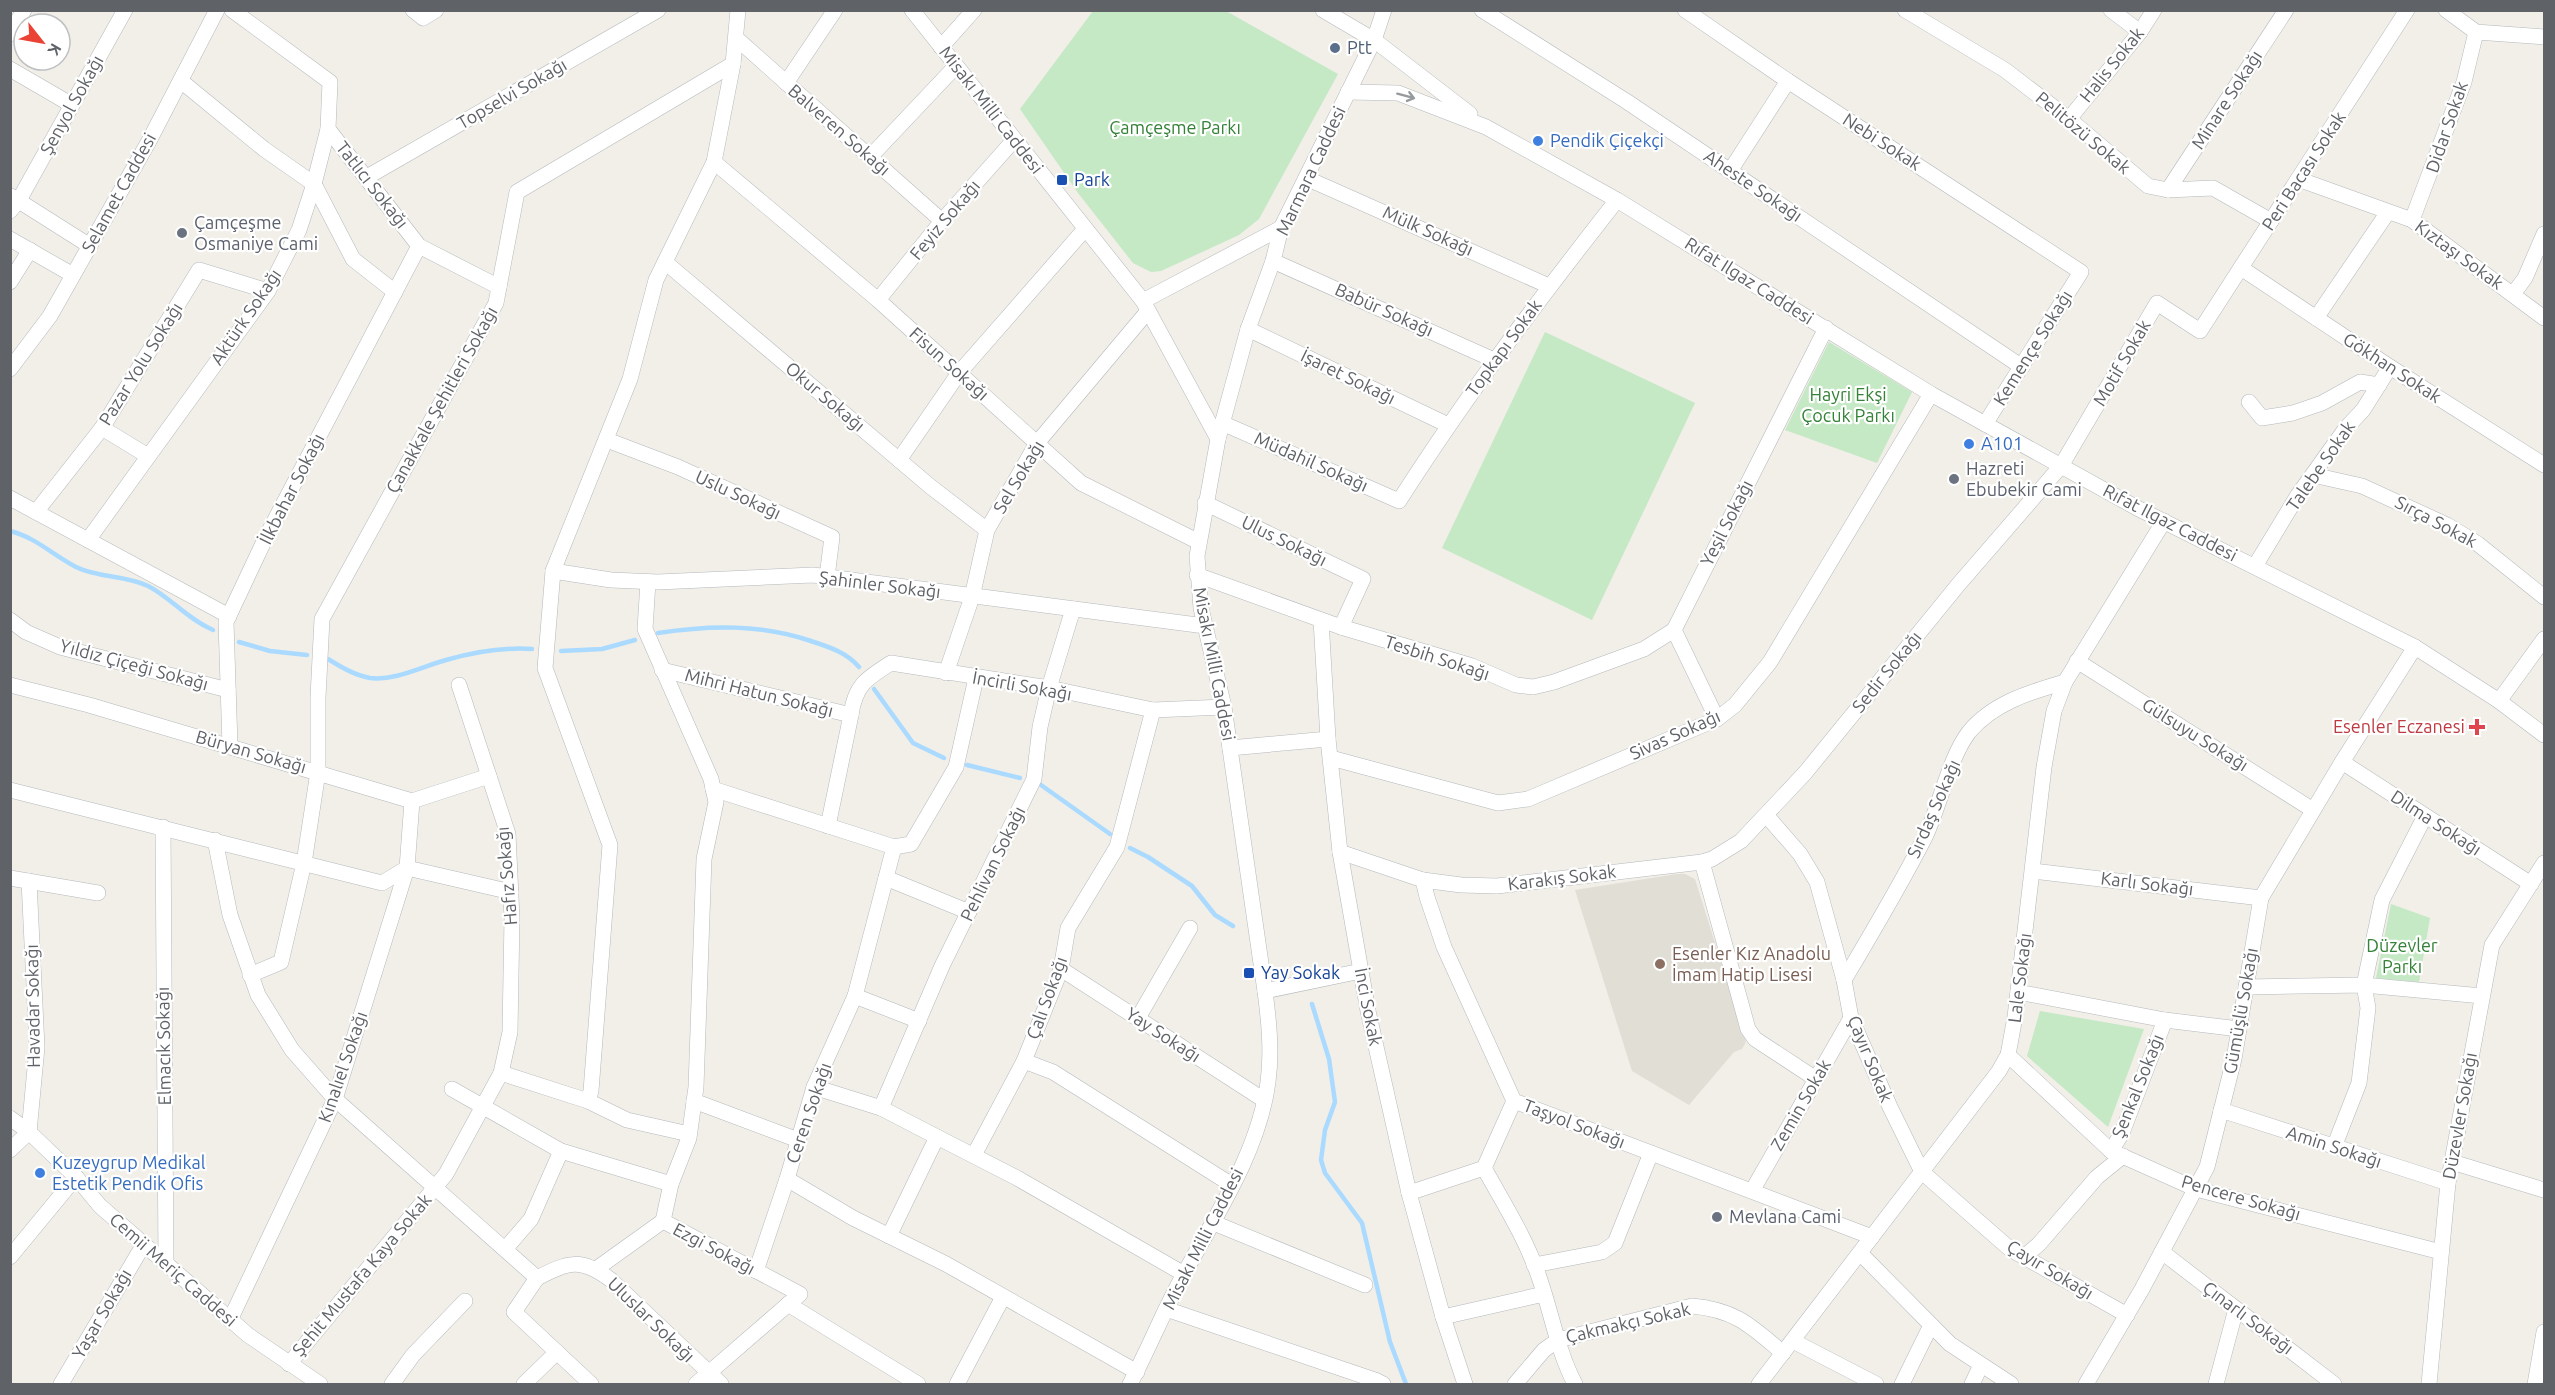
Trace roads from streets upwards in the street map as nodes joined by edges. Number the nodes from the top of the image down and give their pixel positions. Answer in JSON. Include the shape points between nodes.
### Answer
{"nodes":[{"id":1,"x":24,"y":10,"type":"edge"},
{"id":2,"x":125,"y":10,"type":"edge"},
{"id":3,"x":217,"y":10,"type":"edge"},
{"id":4,"x":232,"y":10,"type":"edge"},
{"id":5,"x":414,"y":10,"type":"edge"},
{"id":6,"x":436,"y":10,"type":"edge"},
{"id":7,"x":658,"y":10,"type":"edge"},
{"id":8,"x":738,"y":10,"type":"edge"},
{"id":9,"x":834,"y":10,"type":"edge"},
{"id":10,"x":912,"y":10,"type":"edge"},
{"id":11,"x":974,"y":10,"type":"edge"},
{"id":12,"x":1323,"y":10,"type":"edge"},
{"id":13,"x":1384,"y":10,"type":"edge"},
{"id":14,"x":1482,"y":10,"type":"edge"},
{"id":15,"x":1685,"y":10,"type":"edge"},
{"id":16,"x":1905,"y":10,"type":"edge"},
{"id":17,"x":2110,"y":10,"type":"edge"},
{"id":18,"x":2154,"y":10,"type":"edge"},
{"id":19,"x":2286,"y":10,"type":"edge"},
{"id":20,"x":2407,"y":10,"type":"edge"},
{"id":21,"x":2446,"y":10,"type":"edge"},
{"id":22,"x":2140,"y":32,"type":"junction"},
{"id":23,"x":2476,"y":32,"type":"junction"},
{"id":24,"x":10,"y":34,"type":"edge"},
{"id":25,"x":2544,"y":37,"type":"edge"},
{"id":26,"x":736,"y":38,"type":"junction"},
{"id":27,"x":1374,"y":40,"type":"junction"},
{"id":28,"x":941,"y":47,"type":"junction"},
{"id":29,"x":733,"y":64,"type":"junction"},
{"id":30,"x":956,"y":66,"type":"junction"},
{"id":31,"x":10,"y":69,"type":"edge"},
{"id":32,"x":181,"y":81,"type":"junction"},
{"id":33,"x":1788,"y":81,"type":"junction"},
{"id":34,"x":786,"y":83,"type":"junction"},
{"id":35,"x":1348,"y":92,"type":"junction"},
{"id":36,"x":72,"y":105,"type":"junction"},
{"id":37,"x":2069,"y":119,"type":"junction"},
{"id":38,"x":1486,"y":127,"type":"junction"},
{"id":39,"x":328,"y":129,"type":"junction"},
{"id":40,"x":1014,"y":140,"type":"junction"},
{"id":41,"x":870,"y":157,"type":"junction"},
{"id":42,"x":714,"y":162,"type":"junction"},
{"id":43,"x":1730,"y":171,"type":"junction"},
{"id":44,"x":367,"y":177,"type":"junction"},
{"id":45,"x":1306,"y":178,"type":"junction"},
{"id":46,"x":2298,"y":179,"type":"junction"},
{"id":47,"x":314,"y":184,"type":"junction"},
{"id":48,"x":2168,"y":190,"type":"junction"},
{"id":49,"x":1617,"y":200,"type":"junction"},
{"id":50,"x":13,"y":203,"type":"edge"},
{"id":51,"x":2388,"y":213,"type":"junction"},
{"id":52,"x":2412,"y":220,"type":"junction"},
{"id":53,"x":942,"y":221,"type":"junction"},
{"id":54,"x":2271,"y":221,"type":"junction"},
{"id":55,"x":1281,"y":228,"type":"junction"},
{"id":56,"x":1085,"y":229,"type":"junction"},
{"id":57,"x":2544,"y":234,"type":"edge"},
{"id":58,"x":10,"y":239,"type":"edge"},
{"id":59,"x":90,"y":246,"type":"junction"},
{"id":60,"x":419,"y":246,"type":"junction"},
{"id":61,"x":30,"y":250,"type":"junction"},
{"id":62,"x":1273,"y":261,"type":"junction"},
{"id":63,"x":665,"y":262,"type":"junction"},
{"id":64,"x":2241,"y":268,"type":"junction"},
{"id":65,"x":2081,"y":272,"type":"joint"},
{"id":66,"x":73,"y":275,"type":"junction"},
{"id":67,"x":10,"y":282,"type":"edge"},
{"id":68,"x":1549,"y":286,"type":"junction"},
{"id":69,"x":499,"y":287,"type":"junction"},
{"id":70,"x":268,"y":291,"type":"junction"},
{"id":71,"x":395,"y":292,"type":"junction"},
{"id":72,"x":2513,"y":294,"type":"junction"},
{"id":73,"x":878,"y":300,"type":"junction"},
{"id":74,"x":1146,"y":306,"type":"junction"},
{"id":75,"x":2316,"y":318,"type":"junction"},
{"id":76,"x":2544,"y":318,"type":"edge"},
{"id":77,"x":1826,"y":328,"type":"junction"},
{"id":78,"x":1248,"y":329,"type":"junction"},
{"id":79,"x":2200,"y":331,"type":"joint"},
{"id":80,"x":1494,"y":360,"type":"junction"},
{"id":81,"x":2022,"y":367,"type":"junction"},
{"id":82,"x":2390,"y":367,"type":"junction"},
{"id":83,"x":10,"y":369,"type":"edge"},
{"id":84,"x":959,"y":373,"type":"junction"},
{"id":85,"x":2379,"y":385,"type":"junction"},
{"id":86,"x":1931,"y":394,"type":"junction"},
{"id":87,"x":2249,"y":402,"type":"dead end"},
{"id":88,"x":1222,"y":423,"type":"junction"},
{"id":89,"x":1984,"y":424,"type":"junction"},
{"id":90,"x":1448,"y":425,"type":"junction"},
{"id":91,"x":102,"y":428,"type":"junction"},
{"id":92,"x":1218,"y":439,"type":"junction"},
{"id":93,"x":607,"y":440,"type":"junction"},
{"id":94,"x":1037,"y":443,"type":"junction"},
{"id":95,"x":148,"y":456,"type":"junction"},
{"id":96,"x":899,"y":460,"type":"junction"},
{"id":97,"x":2544,"y":465,"type":"edge"},
{"id":98,"x":2061,"y":466,"type":"junction"},
{"id":99,"x":2313,"y":475,"type":"junction"},
{"id":100,"x":10,"y":498,"type":"edge"},
{"id":101,"x":1399,"y":501,"type":"joint"},
{"id":102,"x":1205,"y":503,"type":"junction"},
{"id":103,"x":36,"y":512,"type":"junction"},
{"id":104,"x":2164,"y":520,"type":"junction"},
{"id":105,"x":987,"y":530,"type":"junction"},
{"id":106,"x":88,"y":540,"type":"junction"},
{"id":107,"x":1199,"y":542,"type":"junction"},
{"id":108,"x":2255,"y":566,"type":"junction"},
{"id":109,"x":553,"y":571,"type":"junction"},
{"id":110,"x":1197,"y":575,"type":"junction"},
{"id":111,"x":827,"y":577,"type":"junction"},
{"id":112,"x":648,"y":582,"type":"junction"},
{"id":113,"x":972,"y":597,"type":"junction"},
{"id":114,"x":2544,"y":597,"type":"edge"},
{"id":115,"x":1073,"y":609,"type":"junction"},
{"id":116,"x":228,"y":616,"type":"junction"},
{"id":117,"x":10,"y":620,"type":"edge"},
{"id":118,"x":1322,"y":620,"type":"junction"},
{"id":119,"x":1206,"y":626,"type":"junction"},
{"id":120,"x":1341,"y":627,"type":"junction"},
{"id":121,"x":1674,"y":630,"type":"junction"},
{"id":122,"x":2544,"y":639,"type":"edge"},
{"id":123,"x":2415,"y":647,"type":"junction"},
{"id":124,"x":2077,"y":661,"type":"junction"},
{"id":125,"x":662,"y":670,"type":"junction"},
{"id":126,"x":946,"y":673,"type":"junction"},
{"id":127,"x":976,"y":678,"type":"junction"},
{"id":128,"x":2065,"y":682,"type":"junction"},
{"id":129,"x":10,"y":685,"type":"edge"},
{"id":130,"x":459,"y":685,"type":"dead end"},
{"id":131,"x":1049,"y":688,"type":"junction"},
{"id":132,"x":228,"y":690,"type":"junction"},
{"id":133,"x":2499,"y":701,"type":"junction"},
{"id":134,"x":1224,"y":707,"type":"junction"},
{"id":135,"x":1153,"y":710,"type":"junction"},
{"id":136,"x":851,"y":716,"type":"junction"},
{"id":137,"x":1717,"y":719,"type":"junction"},
{"id":138,"x":2544,"y":735,"type":"edge"},
{"id":139,"x":1328,"y":739,"type":"junction"},
{"id":140,"x":230,"y":746,"type":"junction"},
{"id":141,"x":1230,"y":748,"type":"junction"},
{"id":142,"x":1331,"y":758,"type":"junction"},
{"id":143,"x":2342,"y":762,"type":"junction"},
{"id":144,"x":318,"y":772,"type":"junction"},
{"id":145,"x":489,"y":776,"type":"junction"},
{"id":146,"x":713,"y":789,"type":"junction"},
{"id":147,"x":10,"y":790,"type":"edge"},
{"id":148,"x":412,"y":801,"type":"junction"},
{"id":149,"x":2313,"y":810,"type":"junction"},
{"id":150,"x":1767,"y":816,"type":"junction"},
{"id":151,"x":2425,"y":816,"type":"junction"},
{"id":152,"x":828,"y":826,"type":"junction"},
{"id":153,"x":163,"y":827,"type":"junction"},
{"id":154,"x":214,"y":840,"type":"junction"},
{"id":155,"x":894,"y":847,"type":"junction"},
{"id":156,"x":1340,"y":852,"type":"junction"},
{"id":157,"x":1701,"y":862,"type":"junction"},
{"id":158,"x":303,"y":863,"type":"junction"},
{"id":159,"x":2544,"y":863,"type":"edge"},
{"id":160,"x":407,"y":868,"type":"junction"},
{"id":161,"x":2033,"y":871,"type":"junction"},
{"id":162,"x":10,"y":878,"type":"edge"},
{"id":163,"x":886,"y":878,"type":"junction"},
{"id":164,"x":1423,"y":880,"type":"junction"},
{"id":165,"x":29,"y":881,"type":"junction"},
{"id":166,"x":2531,"y":884,"type":"junction"},
{"id":167,"x":511,"y":892,"type":"junction"},
{"id":168,"x":98,"y":893,"type":"dead end"},
{"id":169,"x":2261,"y":898,"type":"junction"},
{"id":170,"x":969,"y":912,"type":"junction"},
{"id":171,"x":1190,"y":928,"type":"dead end"},
{"id":172,"x":1061,"y":969,"type":"junction"},
{"id":173,"x":1361,"y":971,"type":"junction"},
{"id":174,"x":250,"y":975,"type":"junction"},
{"id":175,"x":1844,"y":980,"type":"junction"},
{"id":176,"x":2364,"y":985,"type":"junction"},
{"id":177,"x":2246,"y":987,"type":"junction"},
{"id":178,"x":1265,"y":992,"type":"junction"},
{"id":179,"x":2018,"y":992,"type":"junction"},
{"id":180,"x":855,"y":996,"type":"junction"},
{"id":181,"x":2482,"y":996,"type":"junction"},
{"id":182,"x":1138,"y":1018,"type":"junction"},
{"id":183,"x":1851,"y":1018,"type":"junction"},
{"id":184,"x":2165,"y":1020,"type":"junction"},
{"id":185,"x":919,"y":1021,"type":"junction"},
{"id":186,"x":2239,"y":1029,"type":"junction"},
{"id":187,"x":2008,"y":1055,"type":"junction"},
{"id":188,"x":1024,"y":1061,"type":"junction"},
{"id":189,"x":501,"y":1073,"type":"junction"},
{"id":190,"x":1816,"y":1079,"type":"junction"},
{"id":191,"x":814,"y":1088,"type":"junction"},
{"id":192,"x":452,"y":1089,"type":"dead end"},
{"id":193,"x":335,"y":1099,"type":"junction"},
{"id":194,"x":1264,"y":1100,"type":"junction"},
{"id":195,"x":588,"y":1101,"type":"junction"},
{"id":196,"x":693,"y":1101,"type":"junction"},
{"id":197,"x":1514,"y":1101,"type":"junction"},
{"id":198,"x":483,"y":1107,"type":"junction"},
{"id":199,"x":881,"y":1108,"type":"junction"},
{"id":200,"x":2221,"y":1110,"type":"junction"},
{"id":201,"x":10,"y":1118,"type":"edge"},
{"id":202,"x":29,"y":1132,"type":"junction"},
{"id":203,"x":689,"y":1134,"type":"junction"},
{"id":204,"x":938,"y":1137,"type":"junction"},
{"id":205,"x":798,"y":1140,"type":"junction"},
{"id":206,"x":2334,"y":1147,"type":"junction"},
{"id":207,"x":10,"y":1150,"type":"edge"},
{"id":208,"x":561,"y":1151,"type":"junction"},
{"id":209,"x":1651,"y":1153,"type":"junction"},
{"id":210,"x":2117,"y":1154,"type":"junction"},
{"id":211,"x":974,"y":1155,"type":"junction"},
{"id":212,"x":2452,"y":1162,"type":"junction"},
{"id":213,"x":1484,"y":1168,"type":"junction"},
{"id":214,"x":1922,"y":1172,"type":"junction"},
{"id":215,"x":76,"y":1177,"type":"junction"},
{"id":216,"x":787,"y":1179,"type":"junction"},
{"id":217,"x":2448,"y":1183,"type":"junction"},
{"id":218,"x":671,"y":1184,"type":"junction"},
{"id":219,"x":1233,"y":1185,"type":"junction"},
{"id":220,"x":435,"y":1186,"type":"junction"},
{"id":221,"x":2196,"y":1189,"type":"junction"},
{"id":222,"x":2544,"y":1190,"type":"edge"},
{"id":223,"x":1752,"y":1191,"type":"junction"},
{"id":224,"x":1409,"y":1193,"type":"junction"},
{"id":225,"x":663,"y":1221,"type":"junction"},
{"id":226,"x":1214,"y":1223,"type":"junction"},
{"id":227,"x":889,"y":1236,"type":"junction"},
{"id":228,"x":1872,"y":1237,"type":"junction"},
{"id":229,"x":144,"y":1244,"type":"junction"},
{"id":230,"x":506,"y":1248,"type":"junction"},
{"id":231,"x":2162,"y":1252,"type":"junction"},
{"id":232,"x":2441,"y":1252,"type":"junction"},
{"id":233,"x":1860,"y":1253,"type":"junction"},
{"id":234,"x":10,"y":1257,"type":"edge"},
{"id":235,"x":2024,"y":1257,"type":"junction"},
{"id":236,"x":166,"y":1264,"type":"junction"},
{"id":237,"x":1534,"y":1265,"type":"junction"},
{"id":238,"x":596,"y":1269,"type":"junction"},
{"id":239,"x":756,"y":1271,"type":"junction"},
{"id":240,"x":1184,"y":1274,"type":"junction"},
{"id":241,"x":537,"y":1278,"type":"junction"},
{"id":242,"x":1365,"y":1285,"type":"dead end"},
{"id":243,"x":1544,"y":1294,"type":"junction"},
{"id":244,"x":1003,"y":1297,"type":"junction"},
{"id":245,"x":794,"y":1299,"type":"junction"},
{"id":246,"x":465,"y":1301,"type":"dead end"},
{"id":247,"x":1166,"y":1309,"type":"junction"},
{"id":248,"x":2236,"y":1309,"type":"junction"},
{"id":249,"x":2127,"y":1315,"type":"junction"},
{"id":250,"x":1443,"y":1317,"type":"junction"},
{"id":251,"x":230,"y":1320,"type":"junction"},
{"id":252,"x":1931,"y":1325,"type":"junction"},
{"id":253,"x":2544,"y":1337,"type":"edge"},
{"id":254,"x":1558,"y":1340,"type":"junction"},
{"id":255,"x":1788,"y":1347,"type":"junction"},
{"id":256,"x":557,"y":1353,"type":"junction"},
{"id":257,"x":289,"y":1364,"type":"junction"},
{"id":258,"x":1981,"y":1365,"type":"junction"},
{"id":259,"x":707,"y":1374,"type":"junction"},
{"id":260,"x":1133,"y":1378,"type":"edge"},
{"id":261,"x":300,"y":1379,"type":"edge"},
{"id":262,"x":61,"y":1384,"type":"edge"},
{"id":263,"x":320,"y":1384,"type":"edge"},
{"id":264,"x":392,"y":1384,"type":"edge"},
{"id":265,"x":524,"y":1384,"type":"edge"},
{"id":266,"x":591,"y":1384,"type":"edge"},
{"id":267,"x":696,"y":1384,"type":"edge"},
{"id":268,"x":720,"y":1384,"type":"edge"},
{"id":269,"x":918,"y":1384,"type":"edge"},
{"id":270,"x":957,"y":1384,"type":"edge"},
{"id":271,"x":1383,"y":1384,"type":"edge"},
{"id":272,"x":1465,"y":1384,"type":"edge"},
{"id":273,"x":1515,"y":1384,"type":"edge"},
{"id":274,"x":1575,"y":1384,"type":"edge"},
{"id":275,"x":1759,"y":1384,"type":"edge"},
{"id":276,"x":1876,"y":1384,"type":"edge"},
{"id":277,"x":1902,"y":1384,"type":"edge"},
{"id":278,"x":1972,"y":1384,"type":"edge"},
{"id":279,"x":2011,"y":1384,"type":"edge"},
{"id":280,"x":2086,"y":1384,"type":"edge"},
{"id":281,"x":2216,"y":1384,"type":"edge"},
{"id":282,"x":2334,"y":1384,"type":"edge"},
{"id":283,"x":2429,"y":1384,"type":"edge"},
{"id":284,"x":2535,"y":1384,"type":"edge"}],
"edges":[{"from":1,"to":24,"type":"street"},
{"from":2,"to":36,"type":"street","name":"Şenyol Sokağı"},
{"from":3,"to":32,"type":"street","name":"Selamet Caddesi"},
{"from":4,"to":39,"type":"street","name":"Tatlıcı Sokağı","via":[[330,82]]},
{"from":5,"to":6,"type":"street","via":[[423,18]]},
{"from":7,"to":44,"type":"street","name":"Topselvi Sokağı"},
{"from":8,"to":26,"type":"street"},
{"from":9,"to":34,"type":"street"},
{"from":10,"to":28,"type":"street","name":"Misakı Milli Caddesi"},
{"from":11,"to":28,"type":"street"},
{"from":12,"to":27,"type":"street","name":"Rıfat Ilgaz Caddesi"},
{"from":13,"to":27,"type":"street","name":"Marmara Caddesi"},
{"from":14,"to":43,"type":"street","name":"Aheste Sokağı"},
{"from":15,"to":33,"type":"street","name":"Nebi Sokak"},
{"from":16,"to":37,"type":"street","name":"Pelitözü Sokak","via":[[2006,70]]},
{"from":17,"to":22,"type":"street"},
{"from":18,"to":22,"type":"street","name":"Halis Sokak"},
{"from":19,"to":48,"type":"street","name":"Minare Sokağı"},
{"from":20,"to":46,"type":"street","name":"Peri Bacası Sokak"},
{"from":21,"to":23,"type":"street"},
{"from":22,"to":37,"type":"street","name":"Halis Sokak"},
{"from":23,"to":25,"type":"street"},
{"from":23,"to":52,"type":"street","name":"Didar Sokak","via":[[2464,82]]},
{"from":26,"to":29,"type":"street"},
{"from":26,"to":34,"type":"street","name":"Balveren Sokağı"},
{"from":27,"to":35,"type":"street","name":"Marmara Caddesi"},
{"from":27,"to":38,"type":"street","name":"Rıfat Ilgaz Caddesi"},
{"from":28,"to":30,"type":"street","name":"Misakı Milli Caddesi"},
{"from":29,"to":42,"type":"street"},
{"from":29,"to":69,"type":"street","name":"Çanakkale Şehitleri Sokağı","via":[[517,192]]},
{"from":30,"to":40,"type":"street","name":"Misakı Milli Caddesi"},
{"from":30,"to":41,"type":"street"},
{"from":31,"to":36,"type":"street"},
{"from":32,"to":47,"type":"street"},
{"from":32,"to":59,"type":"street","name":"Selamet Caddesi"},
{"from":33,"to":43,"type":"street"},
{"from":33,"to":65,"type":"street","name":"Nebi Sokak"},
{"from":34,"to":41,"type":"street","name":"Balveren Sokağı"},
{"from":35,"to":38,"type":"street","name":"Rıfat Ilgaz Caddesi","one_way":true,"via":[[1398,93]]},
{"from":35,"to":45,"type":"street","name":"Marmara Caddesi"},
{"from":36,"to":50,"type":"street","name":"Şenyol Sokağı"},
{"from":37,"to":48,"type":"street","name":"Pelitözü Sokak","via":[[2148,186]]},
{"from":38,"to":49,"type":"street","name":"Rıfat Ilgaz Caddesi"},
{"from":39,"to":44,"type":"street","name":"Tatlıcı Sokağı"},
{"from":39,"to":47,"type":"street","name":"Aktürk Sokağı"},
{"from":40,"to":53,"type":"street","name":"Feyiz Sokağı"},
{"from":40,"to":56,"type":"street","name":"Misakı Milli Caddesi"},
{"from":41,"to":53,"type":"street","name":"Balveren Sokağı"},
{"from":42,"to":63,"type":"street"},
{"from":42,"to":73,"type":"street","name":"Fisun Sokağı"},
{"from":43,"to":81,"type":"street","name":"Aheste Sokağı"},
{"from":44,"to":60,"type":"street","name":"Tatlıcı Sokağı"},
{"from":45,"to":55,"type":"street","name":"Marmara Caddesi"},
{"from":45,"to":68,"type":"street","name":"Mülk Sokağı"},
{"from":46,"to":51,"type":"street","name":"Kıztaşı Sokak"},
{"from":46,"to":54,"type":"street","name":"Peri Bacası Sokak"},
{"from":47,"to":70,"type":"street","name":"Aktürk Sokağı","via":[[299,230]]},
{"from":47,"to":71,"type":"street","via":[[353,259]]},
{"from":48,"to":54,"type":"street","name":"Pelitözü Sokak","via":[[2213,188]]},
{"from":49,"to":68,"type":"street","name":"Topkapı Sokak"},
{"from":49,"to":77,"type":"street","name":"Rıfat Ilgaz Caddesi"},
{"from":50,"to":59,"type":"street"},
{"from":51,"to":52,"type":"street","name":"Kıztaşı Sokak"},
{"from":51,"to":75,"type":"street"},
{"from":52,"to":72,"type":"street","name":"Kıztaşı Sokak"},
{"from":53,"to":73,"type":"street","name":"Feyiz Sokağı"},
{"from":54,"to":64,"type":"street","name":"Peri Bacası Sokak"},
{"from":55,"to":62,"type":"street","name":"Marmara Caddesi"},
{"from":55,"to":74,"type":"street","name":"Sel Sokağı"},
{"from":56,"to":74,"type":"street","name":"Misakı Milli Caddesi"},
{"from":56,"to":84,"type":"street"},
{"from":57,"to":72,"type":"street","via":[[2525,278]]},
{"from":58,"to":61,"type":"street"},
{"from":59,"to":66,"type":"street","name":"Selamet Caddesi"},
{"from":60,"to":69,"type":"street","name":"Tatlıcı Sokağı"},
{"from":60,"to":71,"type":"street","name":"İlkbahar Sokağı"},
{"from":61,"to":66,"type":"street"},
{"from":61,"to":67,"type":"street"},
{"from":62,"to":78,"type":"street","name":"Marmara Caddesi"},
{"from":62,"to":80,"type":"street","name":"Babür Sokağı"},
{"from":63,"to":93,"type":"street"},
{"from":63,"to":96,"type":"street","name":"Okur Sokağı"},
{"from":64,"to":75,"type":"street","name":"Gökhan Sokak"},
{"from":64,"to":79,"type":"street","name":"Peri Bacası Sokak"},
{"from":65,"to":81,"type":"street","name":"Kemençe Sokağı"},
{"from":66,"to":83,"type":"street","name":"Selamet Caddesi","via":[[50,316]]},
{"from":68,"to":80,"type":"street","name":"Topkapı Sokak"},
{"from":69,"to":144,"type":"street","name":"Çanakkale Şehitleri Sokağı","via":[[496,303],[322,619]]},
{"from":70,"to":91,"type":"street","name":"Pazar Yolu Sokağı","via":[[199,270]]},
{"from":70,"to":95,"type":"street","name":"Aktürk Sokağı"},
{"from":71,"to":116,"type":"street","name":"İlkbahar Sokağı"},
{"from":72,"to":76,"type":"street","name":"Kıztaşı Sokak"},
{"from":73,"to":84,"type":"street","name":"Fisun Sokağı"},
{"from":74,"to":92,"type":"street","name":"Misakı Milli Caddesi"},
{"from":74,"to":94,"type":"street","name":"Sel Sokağı"},
{"from":75,"to":82,"type":"street","name":"Gökhan Sokak"},
{"from":77,"to":86,"type":"street","name":"Rıfat Ilgaz Caddesi"},
{"from":77,"to":121,"type":"street","name":"Yeşil Sokağı"},
{"from":78,"to":88,"type":"street","name":"Marmara Caddesi"},
{"from":78,"to":90,"type":"street","name":"İşaret Sokağı"},
{"from":79,"to":98,"type":"street","name":"Motif Sokak","via":[[2157,303]]},
{"from":80,"to":90,"type":"street","name":"Topkapı Sokak"},
{"from":81,"to":89,"type":"street","name":"Kemençe Sokağı"},
{"from":82,"to":85,"type":"street","name":"Talebe Sokak"},
{"from":82,"to":97,"type":"street","name":"Gökhan Sokak"},
{"from":84,"to":94,"type":"street","name":"Fisun Sokağı"},
{"from":84,"to":96,"type":"street"},
{"from":85,"to":87,"type":"street","via":[[2360,382],[2322,403],[2262,418]]},
{"from":85,"to":99,"type":"street","name":"Talebe Sokak"},
{"from":86,"to":89,"type":"street","name":"Rıfat Ilgaz Caddesi"},
{"from":86,"to":137,"type":"street","name":"Sivas Sokağı","via":[[1770,662],[1735,705]]},
{"from":88,"to":92,"type":"street","name":"Marmara Caddesi"},
{"from":88,"to":101,"type":"street","name":"Müdahil Sokağı"},
{"from":89,"to":98,"type":"street","name":"Rıfat Ilgaz Caddesi"},
{"from":90,"to":101,"type":"street","name":"Topkapı Sokak"},
{"from":91,"to":95,"type":"street"},
{"from":91,"to":103,"type":"street","name":"Pazar Yolu Sokağı"},
{"from":92,"to":102,"type":"street","name":"Misakı Milli Caddesi"},
{"from":93,"to":109,"type":"street"},
{"from":93,"to":111,"type":"street","name":"Uslu Sokağı","via":[[678,467],[832,537]]},
{"from":94,"to":105,"type":"street","name":"Sel Sokağı"},
{"from":94,"to":107,"type":"street","name":"Fisun Sokağı","via":[[1081,483]]},
{"from":95,"to":106,"type":"street","name":"Aktürk Sokağı"},
{"from":96,"to":105,"type":"street","name":"Okur Sokağı"},
{"from":98,"to":104,"type":"street","name":"Rıfat Ilgaz Caddesi"},
{"from":98,"to":150,"type":"street","name":"Sedir Sokağı"},
{"from":99,"to":108,"type":"street","name":"Talebe Sokak"},
{"from":99,"to":114,"type":"street","name":"Sırça Sokak","via":[[2362,486],[2447,525],[2478,544]]},
{"from":100,"to":103,"type":"street"},
{"from":102,"to":107,"type":"street","name":"Misakı Milli Caddesi"},
{"from":102,"to":120,"type":"street","name":"Ulus Sokağı","via":[[1363,579]]},
{"from":103,"to":106,"type":"street"},
{"from":104,"to":108,"type":"street","name":"Rıfat Ilgaz Caddesi"},
{"from":104,"to":124,"type":"street","name":"Lale Sokağı"},
{"from":105,"to":113,"type":"street","name":"Sel Sokağı"},
{"from":106,"to":116,"type":"street"},
{"from":107,"to":110,"type":"street","name":"Misakı Milli Caddesi"},
{"from":108,"to":123,"type":"street","name":"Rıfat Ilgaz Caddesi"},
{"from":109,"to":112,"type":"street","name":"Şahinler Sokağı"},
{"from":109,"to":195,"type":"street","via":[[545,668],[610,845]]},
{"from":110,"to":118,"type":"street","name":"Tesbih Sokağı"},
{"from":110,"to":119,"type":"street","name":"Misakı Milli Caddesi"},
{"from":111,"to":112,"type":"street","name":"Şahinler Sokağı"},
{"from":111,"to":113,"type":"street","name":"Şahinler Sokağı"},
{"from":112,"to":125,"type":"street","via":[[645,630]]},
{"from":113,"to":115,"type":"street","name":"Şahinler Sokağı"},
{"from":113,"to":126,"type":"street","name":"Sel Sokağı"},
{"from":115,"to":119,"type":"street","name":"Şahinler Sokağı"},
{"from":115,"to":131,"type":"street","name":"Pehlivan Sokağı"},
{"from":116,"to":132,"type":"street","name":"İlkbahar Sokağı"},
{"from":117,"to":132,"type":"street","name":"Yıldız Çiçeği Sokağı","via":[[60,647]]},
{"from":118,"to":120,"type":"street","name":"Tesbih Sokağı"},
{"from":118,"to":139,"type":"street","name":"İnci Sokak"},
{"from":119,"to":134,"type":"street","name":"Misakı Milli Caddesi"},
{"from":120,"to":121,"type":"street","name":"Tesbih Sokağı","via":[[1472,666],[1516,686],[1533,687],[1644,649]]},
{"from":121,"to":137,"type":"street"},
{"from":122,"to":133,"type":"street"},
{"from":123,"to":133,"type":"street","name":"Rıfat Ilgaz Caddesi"},
{"from":123,"to":143,"type":"street","name":"Gümüşlü Sokağı"},
{"from":124,"to":128,"type":"street","name":"Lale Sokağı"},
{"from":124,"to":149,"type":"street","name":"Gülsuyu Sokağı"},
{"from":125,"to":136,"type":"street","name":"Mihri Hatun Sokağı"},
{"from":125,"to":146,"type":"street"},
{"from":126,"to":127,"type":"street","name":"İncirli Sokağı"},
{"from":126,"to":136,"type":"street","name":"İncirli Sokağı","via":[[891,663],[866,678],[853,698]]},
{"from":127,"to":131,"type":"street","name":"İncirli Sokağı"},
{"from":127,"to":155,"type":"street","via":[[956,767],[911,844]]},
{"from":128,"to":161,"type":"street","name":"Lale Sokağı","via":[[2054,711],[2044,767]]},
{"from":128,"to":175,"type":"street","name":"Sırdaş Sokağı","via":[[1998,707],[1969,733],[1925,836]]},
{"from":129,"to":140,"type":"street","name":"Büryan Sokağı"},
{"from":130,"to":145,"type":"street","name":"Hafız Sokağı"},
{"from":131,"to":135,"type":"street","name":"İncirli Sokağı"},
{"from":131,"to":170,"type":"street","name":"Pehlivan Sokağı","via":[[1034,780]]},
{"from":132,"to":140,"type":"street","name":"İlkbahar Sokağı"},
{"from":133,"to":138,"type":"street","name":"Rıfat Ilgaz Caddesi"},
{"from":134,"to":135,"type":"street","name":"İncirli Sokağı"},
{"from":134,"to":141,"type":"street","name":"Misakı Milli Caddesi"},
{"from":135,"to":172,"type":"street","name":"Çalı Sokağı","via":[[1117,847],[1068,928]]},
{"from":136,"to":152,"type":"street","name":"Mihri Hatun Sokağı"},
{"from":137,"to":142,"type":"street","name":"Sivas Sokağı","via":[[1513,802],[1498,803]]},
{"from":139,"to":141,"type":"street"},
{"from":139,"to":142,"type":"street","name":"İnci Sokak"},
{"from":140,"to":144,"type":"street","name":"Büryan Sokağı"},
{"from":141,"to":178,"type":"street","name":"Misakı Milli Caddesi"},
{"from":142,"to":156,"type":"street","name":"İnci Sokak"},
{"from":143,"to":149,"type":"street","name":"Gümüşlü Sokağı"},
{"from":143,"to":151,"type":"street","name":"Dilma Sokağı"},
{"from":144,"to":148,"type":"street","name":"Büryan Sokağı"},
{"from":144,"to":158,"type":"street","name":"Çanakkale Şehitleri Sokağı"},
{"from":145,"to":148,"type":"street"},
{"from":145,"to":167,"type":"street","name":"Hafız Sokağı","via":[[508,834]]},
{"from":146,"to":152,"type":"street"},
{"from":146,"to":196,"type":"street","name":"Ezgi Sokağı","via":[[716,802],[704,860]]},
{"from":147,"to":153,"type":"street"},
{"from":148,"to":160,"type":"street","name":"Kınalıel Sokağı"},
{"from":149,"to":169,"type":"street","name":"Gümüşlü Sokağı"},
{"from":150,"to":157,"type":"street","name":"Sedir Sokağı","via":[[1741,841],[1712,860]]},
{"from":150,"to":175,"type":"street","name":"Çayır Sokak","via":[[1800,854],[1817,882]]},
{"from":151,"to":166,"type":"street","name":"Dilma Sokağı"},
{"from":151,"to":176,"type":"street","via":[[2382,900]]},
{"from":152,"to":155,"type":"street"},
{"from":153,"to":154,"type":"street"},
{"from":153,"to":236,"type":"street","name":"Elmacık Sokağı"},
{"from":154,"to":158,"type":"street"},
{"from":154,"to":174,"type":"street","via":[[230,915]]},
{"from":155,"to":163,"type":"street","name":"Ceren Sokağı"},
{"from":156,"to":164,"type":"street"},
{"from":156,"to":173,"type":"street","name":"İnci Sokak"},
{"from":157,"to":164,"type":"street","name":"Karakış Sokak","via":[[1497,886]]},
{"from":157,"to":190,"type":"street","via":[[1748,1029],[1755,1039]]},
{"from":158,"to":160,"type":"street","via":[[382,883]]},
{"from":158,"to":174,"type":"street","name":"Çanakkale Şehitleri Sokağı","via":[[281,962]]},
{"from":159,"to":166,"type":"street","name":"Düzevler Sokağı"},
{"from":160,"to":167,"type":"street"},
{"from":160,"to":193,"type":"street","name":"Kınalıel Sokağı"},
{"from":161,"to":169,"type":"street","name":"Karlı Sokağı"},
{"from":161,"to":179,"type":"street","name":"Lale Sokağı"},
{"from":162,"to":165,"type":"street"},
{"from":163,"to":170,"type":"street"},
{"from":163,"to":180,"type":"street","name":"Ceren Sokağı"},
{"from":164,"to":197,"type":"street","name":"Taşyol Sokağı","via":[[1444,947]]},
{"from":165,"to":168,"type":"street"},
{"from":165,"to":202,"type":"street","name":"Havadar Sokağı","via":[[38,1047]]},
{"from":166,"to":181,"type":"street","name":"Düzevler Sokağı","via":[[2492,945]]},
{"from":167,"to":189,"type":"street","name":"Hafız Sokağı","via":[[510,1032]]},
{"from":169,"to":177,"type":"street","name":"Gümüşlü Sokağı"},
{"from":170,"to":185,"type":"street","name":"Pehlivan Sokağı"},
{"from":171,"to":182,"type":"street"},
{"from":172,"to":182,"type":"street","name":"Yay Sokağı"},
{"from":172,"to":188,"type":"street","name":"Çalı Sokağı"},
{"from":173,"to":178,"type":"street"},
{"from":173,"to":224,"type":"street","name":"İnci Sokak"},
{"from":174,"to":193,"type":"street","via":[[292,1050]]},
{"from":175,"to":183,"type":"street","name":"Çayır Sokak"},
{"from":176,"to":177,"type":"street"},
{"from":176,"to":181,"type":"street"},
{"from":176,"to":206,"type":"street","via":[[2368,1008],[2359,1083]]},
{"from":177,"to":186,"type":"street","name":"Gümüşlü Sokağı"},
{"from":178,"to":194,"type":"street","name":"Misakı Milli Caddesi","via":[[1270,1046]]},
{"from":179,"to":184,"type":"street"},
{"from":179,"to":187,"type":"street","name":"Lale Sokağı"},
{"from":180,"to":185,"type":"street"},
{"from":180,"to":191,"type":"street","name":"Ceren Sokağı"},
{"from":181,"to":212,"type":"street","name":"Düzevler Sokağı"},
{"from":182,"to":194,"type":"street","name":"Yay Sokağı"},
{"from":183,"to":190,"type":"street","name":"Zemin Sokak"},
{"from":183,"to":214,"type":"street","name":"Çayır Sokak"},
{"from":184,"to":186,"type":"street"},
{"from":184,"to":210,"type":"street","name":"Şenkal Sokağı","via":[[2121,1133]]},
{"from":185,"to":199,"type":"street","name":"Pehlivan Sokağı"},
{"from":186,"to":200,"type":"street","name":"Gümüşlü Sokağı"},
{"from":187,"to":210,"type":"street","name":"Pencere Sokağı"},
{"from":187,"to":214,"type":"street","name":"Lale Sokağı"},
{"from":188,"to":211,"type":"street"},
{"from":188,"to":219,"type":"street","name":"Çalı Sokağı","via":[[1053,1072]]},
{"from":189,"to":195,"type":"street"},
{"from":189,"to":198,"type":"street","name":"Hafız Sokağı"},
{"from":190,"to":223,"type":"street","name":"Zemin Sokak"},
{"from":191,"to":199,"type":"street"},
{"from":191,"to":205,"type":"street","name":"Ceren Sokağı"},
{"from":192,"to":198,"type":"street"},
{"from":193,"to":220,"type":"street"},
{"from":193,"to":251,"type":"street","name":"Kınalıel Sokağı"},
{"from":194,"to":219,"type":"street","name":"Misakı Milli Caddesi"},
{"from":195,"to":203,"type":"street","via":[[627,1120]]},
{"from":196,"to":203,"type":"street","name":"Ezgi Sokağı"},
{"from":196,"to":205,"type":"street"},
{"from":197,"to":209,"type":"street","name":"Taşyol Sokağı"},
{"from":197,"to":213,"type":"street"},
{"from":198,"to":208,"type":"street"},
{"from":198,"to":220,"type":"street","name":"Şehit Mustafa Kaya Sokak","via":[[446,1174]]},
{"from":199,"to":204,"type":"street"},
{"from":200,"to":206,"type":"street","name":"Amin Sokağı"},
{"from":200,"to":221,"type":"street","name":"Gümüşlü Sokağı","via":[[2207,1167]]},
{"from":201,"to":202,"type":"street","name":"Cemii Meriç Caddesi"},
{"from":202,"to":207,"type":"street"},
{"from":202,"to":215,"type":"street","name":"Cemii Meriç Caddesi"},
{"from":203,"to":218,"type":"street","name":"Ezgi Sokağı"},
{"from":204,"to":211,"type":"street"},
{"from":204,"to":227,"type":"street"},
{"from":205,"to":216,"type":"street","name":"Ceren Sokağı"},
{"from":206,"to":217,"type":"street","name":"Amin Sokağı"},
{"from":208,"to":218,"type":"street"},
{"from":208,"to":230,"type":"street","via":[[531,1219]]},
{"from":209,"to":223,"type":"street","name":"Taşyol Sokağı"},
{"from":209,"to":237,"type":"street","via":[[1615,1243],[1602,1252]]},
{"from":210,"to":221,"type":"street","name":"Pencere Sokağı"},
{"from":210,"to":235,"type":"street","name":"Şenkal Sokağı"},
{"from":211,"to":240,"type":"street"},
{"from":212,"to":217,"type":"street","name":"Düzevler Sokağı"},
{"from":212,"to":222,"type":"street"},
{"from":213,"to":224,"type":"street"},
{"from":213,"to":237,"type":"street"},
{"from":214,"to":228,"type":"street","name":"Lale Sokağı"},
{"from":214,"to":235,"type":"street","name":"Çayır Sokağı"},
{"from":215,"to":229,"type":"street","name":"Cemii Meriç Caddesi","via":[[100,1206]]},
{"from":215,"to":234,"type":"street"},
{"from":216,"to":227,"type":"street","name":"Ceren Sokağı"},
{"from":216,"to":239,"type":"street"},
{"from":217,"to":232,"type":"street","name":"Düzevler Sokağı"},
{"from":218,"to":225,"type":"street","name":"Ezgi Sokağı"},
{"from":219,"to":226,"type":"street","name":"Misakı Milli Caddesi"},
{"from":220,"to":230,"type":"street"},
{"from":220,"to":257,"type":"street","name":"Şehit Mustafa Kaya Sokak"},
{"from":221,"to":231,"type":"street","name":"Gümüşlü Sokağı"},
{"from":221,"to":232,"type":"street","name":"Pencere Sokağı"},
{"from":223,"to":228,"type":"street","name":"Taşyol Sokağı"},
{"from":224,"to":250,"type":"street","name":"İnci Sokak"},
{"from":225,"to":238,"type":"street"},
{"from":225,"to":239,"type":"street","name":"Ezgi Sokağı"},
{"from":226,"to":240,"type":"street","name":"Misakı Milli Caddesi"},
{"from":226,"to":242,"type":"street"},
{"from":227,"to":244,"type":"street","name":"Ceren Sokağı"},
{"from":228,"to":233,"type":"street","name":"Lale Sokağı"},
{"from":229,"to":236,"type":"street","name":"Cemii Meriç Caddesi"},
{"from":229,"to":262,"type":"street","name":"Yaşar Sokağı"},
{"from":230,"to":241,"type":"street"},
{"from":231,"to":248,"type":"street","name":"Çınarlı Sokağı"},
{"from":231,"to":249,"type":"street","name":"Gümüşlü Sokağı"},
{"from":232,"to":283,"type":"street","name":"Düzevler Sokağı"},
{"from":233,"to":252,"type":"street"},
{"from":233,"to":255,"type":"street","name":"Lale Sokağı"},
{"from":235,"to":249,"type":"street","name":"Çayır Sokağı"},
{"from":236,"to":251,"type":"street","name":"Cemii Meriç Caddesi"},
{"from":237,"to":243,"type":"street"},
{"from":238,"to":241,"type":"street","name":"Uluslar Sokağı","via":[[581,1263],[564,1265]]},
{"from":238,"to":259,"type":"street","name":"Uluslar Sokağı"},
{"from":239,"to":245,"type":"street","name":"Ezgi Sokağı"},
{"from":240,"to":247,"type":"street","name":"Misakı Milli Caddesi"},
{"from":241,"to":256,"type":"street","via":[[514,1312]]},
{"from":243,"to":250,"type":"street"},
{"from":243,"to":254,"type":"street"},
{"from":244,"to":260,"type":"street","name":"Ceren Sokağı"},
{"from":244,"to":270,"type":"street"},
{"from":245,"to":259,"type":"street"},
{"from":245,"to":269,"type":"street","name":"Ezgi Sokağı"},
{"from":246,"to":264,"type":"street","via":[[413,1355]]},
{"from":247,"to":260,"type":"street","name":"Misakı Milli Caddesi"},
{"from":247,"to":271,"type":"street"},
{"from":248,"to":281,"type":"street"},
{"from":248,"to":282,"type":"street","name":"Çınarlı Sokağı"},
{"from":249,"to":280,"type":"street","name":"Gümüşlü Sokağı"},
{"from":250,"to":272,"type":"street","name":"İnci Sokak"},
{"from":251,"to":257,"type":"street","name":"Cemii Meriç Caddesi"},
{"from":252,"to":258,"type":"street"},
{"from":252,"to":277,"type":"street"},
{"from":253,"to":284,"type":"street"},
{"from":254,"to":255,"type":"street","name":"Çakmakçı Sokak","via":[[1692,1306],[1729,1313]]},
{"from":254,"to":273,"type":"street","name":"Çakmakçı Sokak"},
{"from":254,"to":274,"type":"street"},
{"from":255,"to":275,"type":"street","name":"Lale Sokağı"},
{"from":255,"to":276,"type":"street","name":"Çakmakçı Sokak"},
{"from":256,"to":265,"type":"street"},
{"from":256,"to":266,"type":"street"},
{"from":257,"to":261,"type":"street","name":"Cemii Meriç Caddesi"},
{"from":258,"to":278,"type":"street"},
{"from":258,"to":279,"type":"street"},
{"from":259,"to":267,"type":"street"},
{"from":259,"to":268,"type":"street","name":"Uluslar Sokağı"},
{"from":261,"to":263,"type":"street","name":"Cemii Meriç Caddesi"}]}
